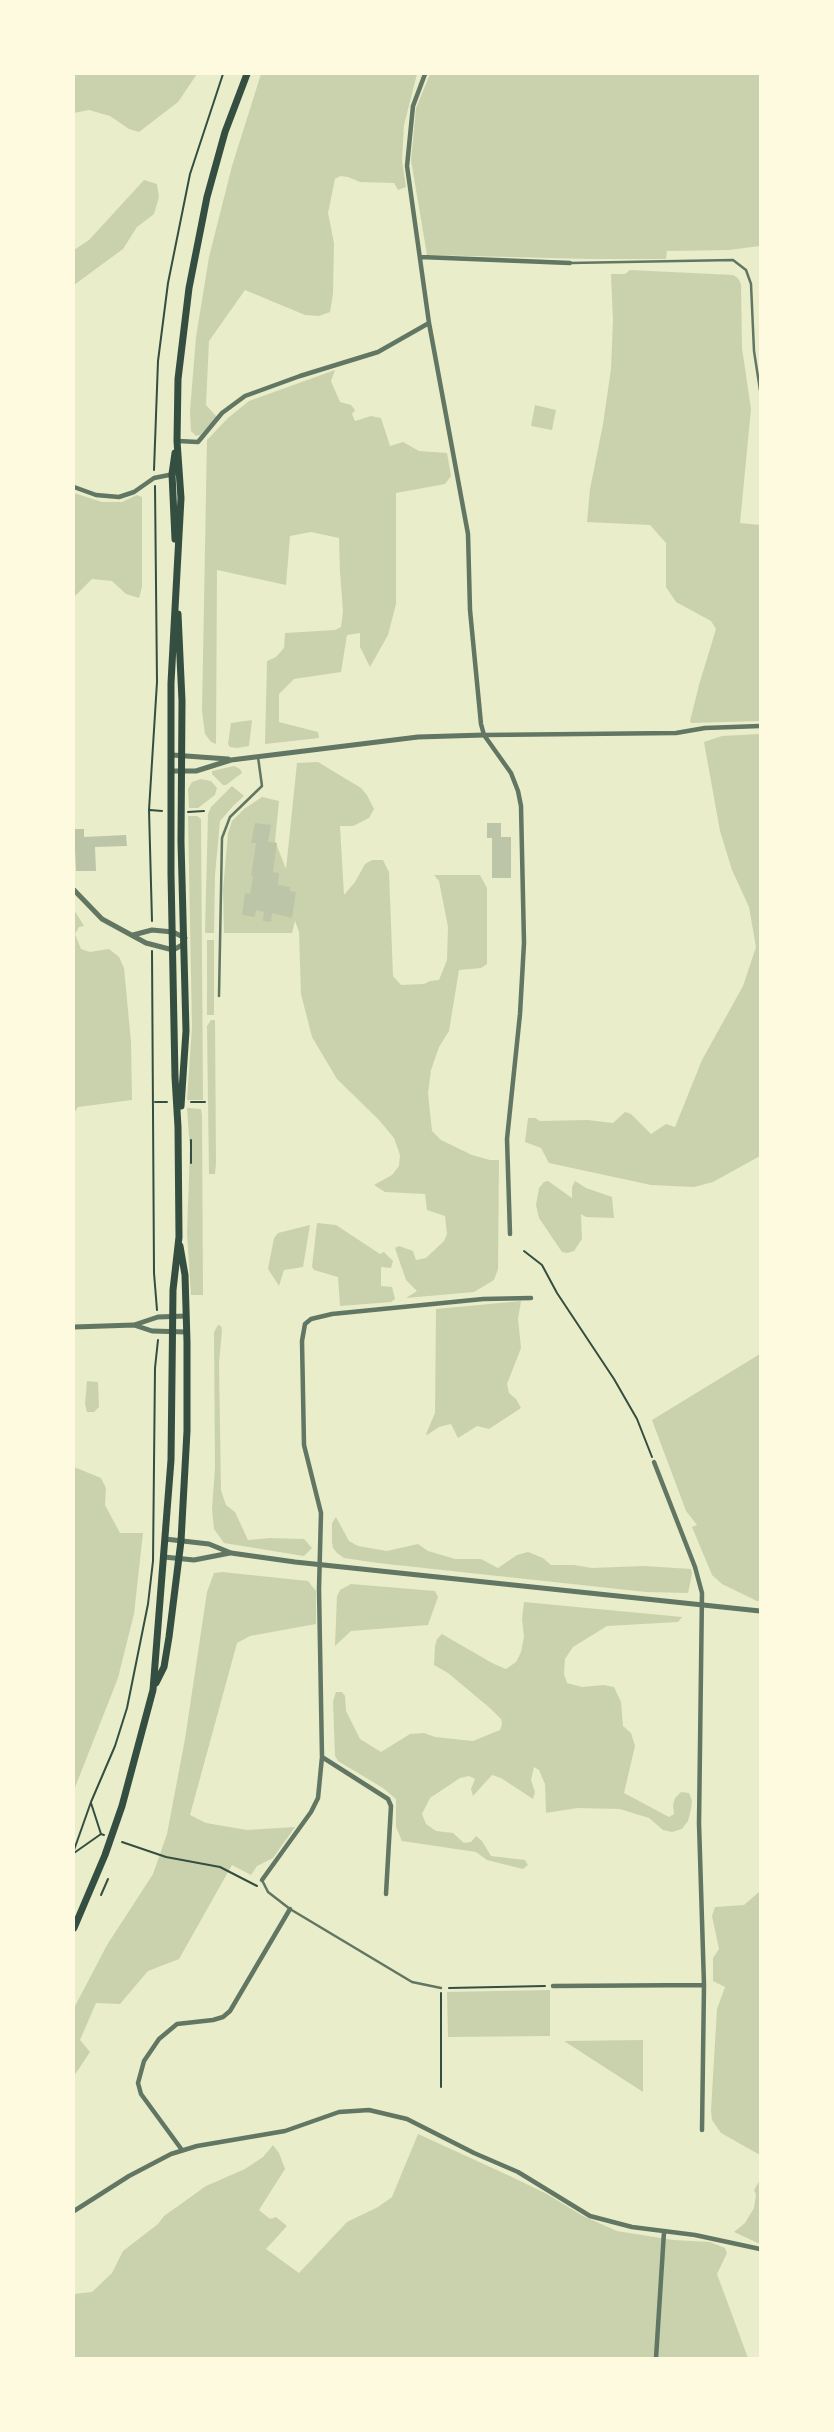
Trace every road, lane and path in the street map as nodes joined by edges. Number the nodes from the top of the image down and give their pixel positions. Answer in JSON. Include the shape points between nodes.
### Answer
{"nodes":[{"id":1,"x":223,"y":74,"type":"edge"},
{"id":2,"x":247,"y":74,"type":"edge"},
{"id":3,"x":425,"y":74,"type":"edge"},
{"id":4,"x":421,"y":257,"type":"junction"},
{"id":5,"x":570,"y":263,"type":"joint"},
{"id":6,"x":429,"y":323,"type":"junction"},
{"id":7,"x":761,"y":390,"type":"edge"},
{"id":8,"x":177,"y":441,"type":"junction"},
{"id":9,"x":176,"y":474,"type":"junction"},
{"id":10,"x":154,"y":478,"type":"junction"},
{"id":11,"x":74,"y":487,"type":"edge"},
{"id":12,"x":176,"y":600,"type":"junction"},
{"id":13,"x":761,"y":726,"type":"edge"},
{"id":14,"x":484,"y":735,"type":"junction"},
{"id":15,"x":172,"y":755,"type":"junction"},
{"id":16,"x":183,"y":755,"type":"junction"},
{"id":17,"x":258,"y":757,"type":"junction"},
{"id":18,"x":231,"y":760,"type":"junction"},
{"id":19,"x":172,"y":771,"type":"junction"},
{"id":20,"x":182,"y":772,"type":"junction"},
{"id":21,"x":149,"y":810,"type":"junction"},
{"id":22,"x":168,"y":811,"type":"dead end"},
{"id":23,"x":204,"y":811,"type":"dead end"},
{"id":24,"x":187,"y":812,"type":"dead end"},
{"id":25,"x":74,"y":890,"type":"edge"},
{"id":26,"x":152,"y":930,"type":"junction"},
{"id":27,"x":173,"y":932,"type":"junction"},
{"id":28,"x":133,"y":935,"type":"junction"},
{"id":29,"x":184,"y":941,"type":"junction"},
{"id":30,"x":152,"y":946,"type":"junction"},
{"id":31,"x":173,"y":950,"type":"junction"},
{"id":32,"x":219,"y":996,"type":"dead end"},
{"id":33,"x":154,"y":1102,"type":"junction"},
{"id":34,"x":169,"y":1102,"type":"dead end"},
{"id":35,"x":190,"y":1102,"type":"dead end"},
{"id":36,"x":205,"y":1102,"type":"dead end"},
{"id":37,"x":178,"y":1127,"type":"junction"},
{"id":38,"x":191,"y":1140,"type":"dead end"},
{"id":39,"x":191,"y":1163,"type":"dead end"},
{"id":40,"x":510,"y":1234,"type":"dead end"},
{"id":41,"x":179,"y":1237,"type":"junction"},
{"id":42,"x":524,"y":1251,"type":"dead end"},
{"id":43,"x":531,"y":1298,"type":"dead end"},
{"id":44,"x":186,"y":1316,"type":"junction"},
{"id":45,"x":173,"y":1317,"type":"junction"},
{"id":46,"x":158,"y":1318,"type":"junction"},
{"id":47,"x":134,"y":1325,"type":"junction"},
{"id":48,"x":74,"y":1327,"type":"edge"},
{"id":49,"x":158,"y":1332,"type":"junction"},
{"id":50,"x":173,"y":1332,"type":"junction"},
{"id":51,"x":187,"y":1332,"type":"junction"},
{"id":52,"x":654,"y":1462,"type":"joint"},
{"id":53,"x":166,"y":1539,"type":"junction"},
{"id":54,"x":181,"y":1541,"type":"junction"},
{"id":55,"x":231,"y":1553,"type":"junction"},
{"id":56,"x":164,"y":1557,"type":"junction"},
{"id":57,"x":180,"y":1558,"type":"junction"},
{"id":58,"x":320,"y":1565,"type":"junction"},
{"id":59,"x":703,"y":1604,"type":"junction"},
{"id":60,"x":761,"y":1611,"type":"edge"},
{"id":61,"x":153,"y":1689,"type":"junction"},
{"id":62,"x":322,"y":1757,"type":"junction"},
{"id":63,"x":91,"y":1802,"type":"junction"},
{"id":64,"x":122,"y":1843,"type":"dead end"},
{"id":65,"x":74,"y":1852,"type":"edge"},
{"id":66,"x":108,"y":1879,"type":"dead end"},
{"id":67,"x":262,"y":1880,"type":"joint"},
{"id":68,"x":268,"y":1892,"type":"junction"},
{"id":69,"x":386,"y":1894,"type":"dead end"},
{"id":70,"x":101,"y":1895,"type":"dead end"},
{"id":71,"x":290,"y":1909,"type":"junction"},
{"id":72,"x":74,"y":1927,"type":"edge"},
{"id":73,"x":704,"y":1985,"type":"junction"},
{"id":74,"x":553,"y":1986,"type":"joint"},
{"id":75,"x":441,"y":1988,"type":"junction"},
{"id":76,"x":441,"y":2087,"type":"dead end"},
{"id":77,"x":702,"y":2130,"type":"dead end"},
{"id":78,"x":182,"y":2150,"type":"junction"},
{"id":79,"x":74,"y":2211,"type":"edge"},
{"id":80,"x":664,"y":2232,"type":"junction"},
{"id":81,"x":761,"y":2249,"type":"edge"},
{"id":82,"x":656,"y":2358,"type":"edge"}],
"edges":[{"from":1,"to":10,"type":"path","via":[[190,174],[168,283],[158,361]]},
{"from":2,"to":8,"type":"main road","via":[[225,132],[197,240],[180,358]]},
{"from":3,"to":4,"type":"street","via":[[413,106],[407,150]]},
{"from":4,"to":5,"type":"street"},
{"from":4,"to":6,"type":"street"},
{"from":5,"to":7,"type":"lane","via":[[733,260],[746,270],[751,284]]},
{"from":6,"to":8,"type":"street","via":[[379,352],[245,396],[222,413],[198,442]]},
{"from":6,"to":14,"type":"street","via":[[468,534],[470,610]]},
{"from":8,"to":9,"type":"main road"},
{"from":9,"to":10,"type":"street"},
{"from":9,"to":12,"type":"main road"},
{"from":10,"to":11,"type":"street","via":[[119,497]]},
{"from":10,"to":21,"type":"path","via":[[157,682]]},
{"from":12,"to":15,"type":"main road"},
{"from":12,"to":16,"type":"main road"},
{"from":13,"to":14,"type":"street","via":[[676,733]]},
{"from":14,"to":17,"type":"street","via":[[418,737]]},
{"from":14,"to":40,"type":"street","via":[[511,773],[521,806],[524,953],[507,1139]]},
{"from":15,"to":16,"type":"street"},
{"from":15,"to":19,"type":"main road"},
{"from":16,"to":18,"type":"street"},
{"from":16,"to":20,"type":"main road"},
{"from":17,"to":18,"type":"street"},
{"from":17,"to":32,"type":"lane","via":[[262,786],[230,817],[222,838]]},
{"from":18,"to":20,"type":"street"},
{"from":19,"to":20,"type":"street"},
{"from":19,"to":27,"type":"main road"},
{"from":20,"to":29,"type":"main road"},
{"from":21,"to":22,"type":"path"},
{"from":21,"to":26,"type":"path"},
{"from":23,"to":24,"type":"path"},
{"from":25,"to":28,"type":"street","via":[[102,919]]},
{"from":26,"to":27,"type":"street"},
{"from":26,"to":28,"type":"street"},
{"from":27,"to":29,"type":"street"},
{"from":27,"to":31,"type":"main road"},
{"from":28,"to":30,"type":"street"},
{"from":29,"to":31,"type":"street"},
{"from":29,"to":37,"type":"main road","via":[[186,1054]]},
{"from":30,"to":31,"type":"street"},
{"from":30,"to":33,"type":"path"},
{"from":31,"to":37,"type":"main road"},
{"from":33,"to":34,"type":"path"},
{"from":33,"to":46,"type":"path"},
{"from":35,"to":36,"type":"path"},
{"from":37,"to":41,"type":"main road"},
{"from":38,"to":39,"type":"path"},
{"from":41,"to":44,"type":"main road"},
{"from":41,"to":45,"type":"main road"},
{"from":42,"to":52,"type":"path","via":[[542,1265],[614,1379]]},
{"from":43,"to":58,"type":"street","via":[[483,1299],[307,1320],[302,1340],[303,1421],[308,1467],[321,1505]]},
{"from":44,"to":45,"type":"street"},
{"from":44,"to":51,"type":"main road"},
{"from":45,"to":46,"type":"street"},
{"from":45,"to":50,"type":"main road"},
{"from":46,"to":47,"type":"street"},
{"from":47,"to":48,"type":"street"},
{"from":47,"to":49,"type":"street"},
{"from":49,"to":50,"type":"street"},
{"from":49,"to":63,"type":"path","via":[[148,1604],[127,1708]]},
{"from":50,"to":51,"type":"street"},
{"from":50,"to":53,"type":"main road"},
{"from":51,"to":54,"type":"main road"},
{"from":52,"to":59,"type":"street","via":[[695,1567]]},
{"from":53,"to":54,"type":"street"},
{"from":53,"to":56,"type":"main road"},
{"from":54,"to":55,"type":"street","via":[[209,1544]]},
{"from":54,"to":57,"type":"main road"},
{"from":55,"to":57,"type":"street"},
{"from":55,"to":58,"type":"street"},
{"from":56,"to":57,"type":"street"},
{"from":56,"to":61,"type":"main road"},
{"from":57,"to":61,"type":"main road","via":[[163,1667]]},
{"from":58,"to":59,"type":"street"},
{"from":58,"to":62,"type":"street"},
{"from":59,"to":60,"type":"street"},
{"from":59,"to":73,"type":"street","via":[[699,1856]]},
{"from":61,"to":72,"type":"main road","via":[[122,1807]]},
{"from":62,"to":67,"type":"street","via":[[312,1812]]},
{"from":62,"to":69,"type":"street","via":[[388,1799]]},
{"from":63,"to":65,"type":"path"},
{"from":63,"to":65,"type":"path","via":[[103,1835]]},
{"from":64,"to":68,"type":"path","via":[[220,1867]]},
{"from":66,"to":70,"type":"path"},
{"from":67,"to":68,"type":"lane"},
{"from":68,"to":71,"type":"lane"},
{"from":71,"to":75,"type":"lane","via":[[412,1982]]},
{"from":71,"to":78,"type":"street","via":[[230,2011],[214,2020],[188,2021],[171,2028],[141,2067],[141,2094]]},
{"from":73,"to":74,"type":"street"},
{"from":73,"to":77,"type":"street"},
{"from":74,"to":75,"type":"path"},
{"from":75,"to":76,"type":"path"},
{"from":78,"to":79,"type":"street","via":[[142,2168]]},
{"from":78,"to":80,"type":"street","via":[[285,2132],[339,2112],[383,2112],[524,2175],[584,2213]]},
{"from":80,"to":81,"type":"street"},
{"from":80,"to":82,"type":"street"}]}
